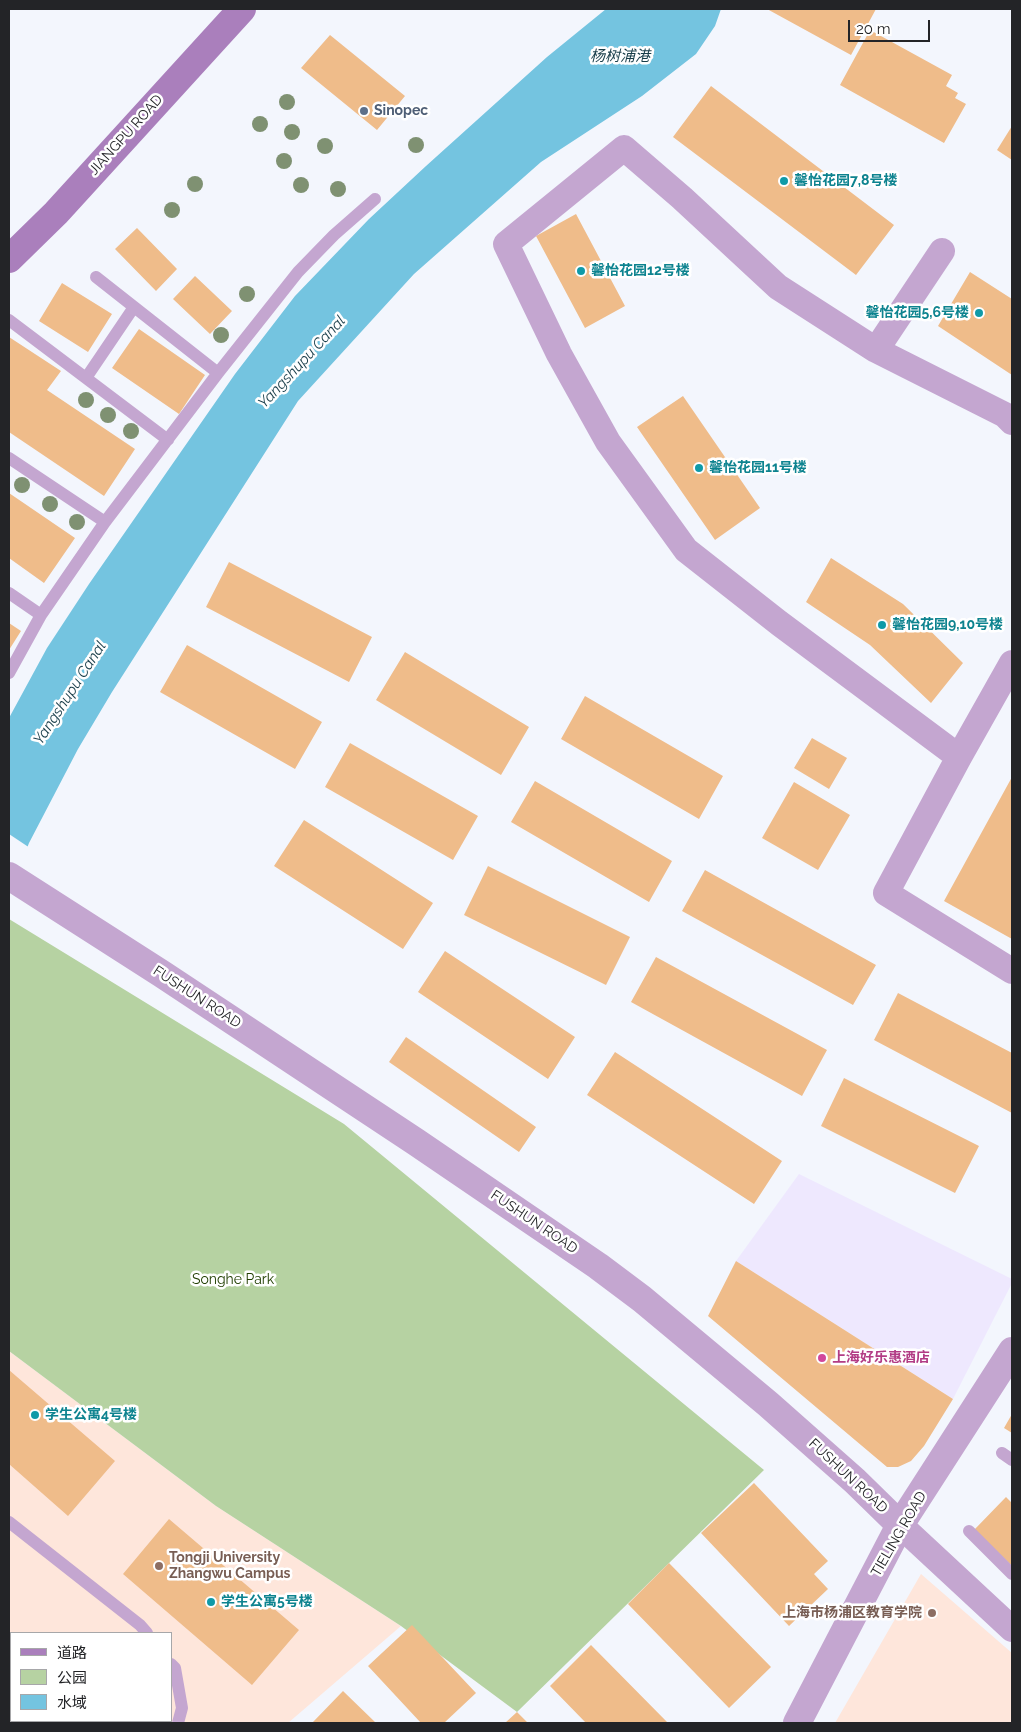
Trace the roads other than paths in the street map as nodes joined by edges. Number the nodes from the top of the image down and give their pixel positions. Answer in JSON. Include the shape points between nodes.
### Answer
{"nodes":[{"id":1,"x":242,"y":9,"type":"edge"},
{"id":2,"x":375,"y":199,"type":"dead end"},
{"id":3,"x":942,"y":251,"type":"dead end"},
{"id":4,"x":9,"y":259,"type":"edge"},
{"id":5,"x":96,"y":277,"type":"dead end"},
{"id":6,"x":134,"y":307,"type":"junction"},
{"id":7,"x":9,"y":320,"type":"edge"},
{"id":8,"x":876,"y":350,"type":"junction"},
{"id":9,"x":218,"y":373,"type":"junction"},
{"id":10,"x":86,"y":378,"type":"junction"},
{"id":11,"x":1012,"y":422,"type":"edge"},
{"id":12,"x":168,"y":440,"type":"junction"},
{"id":13,"x":9,"y":458,"type":"edge"},
{"id":14,"x":106,"y":522,"type":"junction"},
{"id":15,"x":9,"y":593,"type":"edge"},
{"id":16,"x":41,"y":615,"type":"junction"},
{"id":17,"x":1012,"y":663,"type":"edge"},
{"id":18,"x":9,"y":673,"type":"edge"},
{"id":19,"x":959,"y":757,"type":"junction"},
{"id":20,"x":14,"y":879,"type":"edge"},
{"id":21,"x":1012,"y":971,"type":"edge"},
{"id":22,"x":1012,"y":1351,"type":"edge"},
{"id":23,"x":9,"y":1522,"type":"edge"},
{"id":24,"x":900,"y":1525,"type":"junction"},
{"id":25,"x":969,"y":1531,"type":"dead end"},
{"id":26,"x":1012,"y":1574,"type":"edge"},
{"id":27,"x":1012,"y":1628,"type":"edge"},
{"id":28,"x":146,"y":1632,"type":"edge"},
{"id":29,"x":172,"y":1665,"type":"edge"},
{"id":30,"x":178,"y":1723,"type":"edge"},
{"id":31,"x":797,"y":1723,"type":"edge"}],
"edges":[{"from":1,"to":4,"type":"main road","name":"JIANGPU ROAD","via":[[56,213]]},
{"from":2,"to":9,"type":"lane","via":[[298,272]]},
{"from":3,"to":8,"type":"street"},
{"from":5,"to":6,"type":"lane"},
{"from":6,"to":9,"type":"lane"},
{"from":6,"to":10,"type":"lane"},
{"from":7,"to":10,"type":"lane"},
{"from":8,"to":11,"type":"street"},
{"from":8,"to":19,"type":"street","via":[[778,287],[624,148],[506,244],[559,354],[608,442],[686,550]]},
{"from":9,"to":12,"type":"lane"},
{"from":10,"to":12,"type":"lane"},
{"from":12,"to":14,"type":"lane"},
{"from":13,"to":14,"type":"lane"},
{"from":14,"to":16,"type":"lane"},
{"from":15,"to":16,"type":"lane"},
{"from":16,"to":18,"type":"lane"},
{"from":17,"to":19,"type":"street"},
{"from":19,"to":21,"type":"street","via":[[886,893]]},
{"from":20,"to":24,"type":"street","name":"FUSHUN ROAD","via":[[424,1147],[598,1266],[768,1404]]},
{"from":22,"to":24,"type":"street","name":"TIELING ROAD"},
{"from":23,"to":28,"type":"lane"},
{"from":24,"to":27,"type":"street","name":"FUSHUN ROAD"},
{"from":24,"to":31,"type":"street","name":"TIELING ROAD"},
{"from":25,"to":26,"type":"lane"},
{"from":29,"to":30,"type":"lane","via":[[182,1708]]}]}
